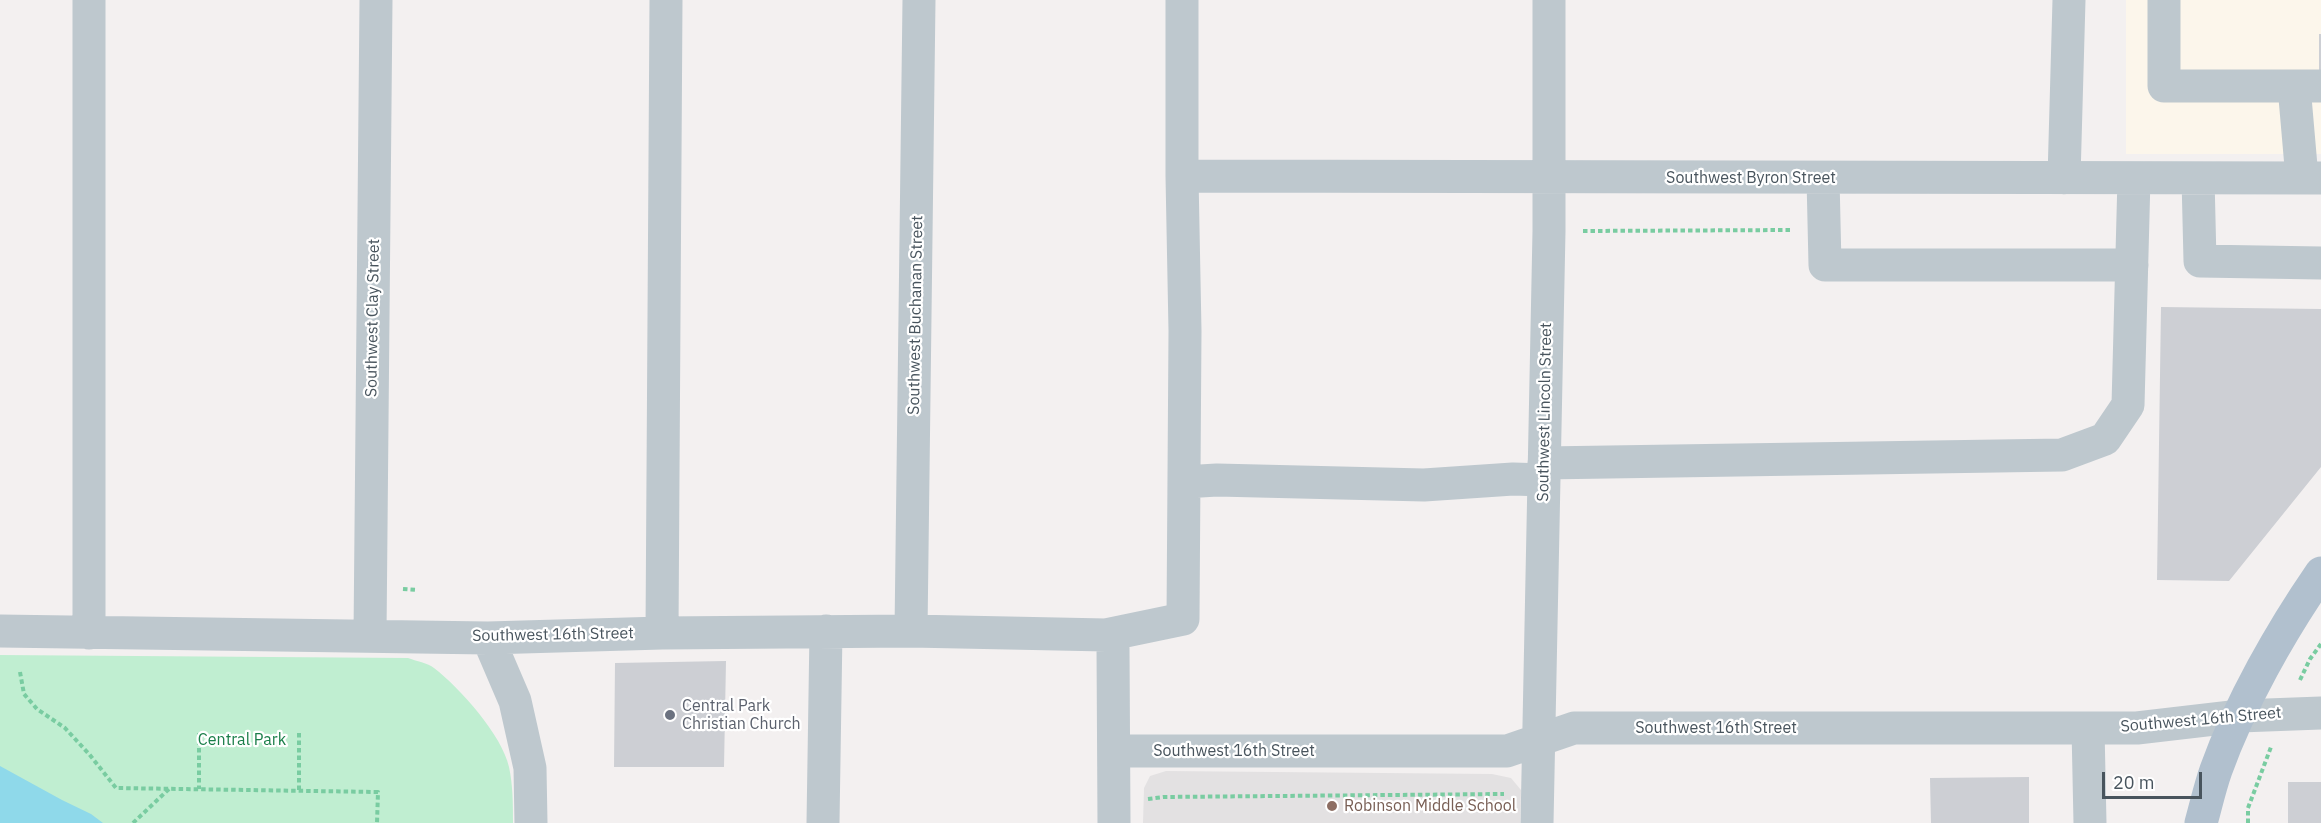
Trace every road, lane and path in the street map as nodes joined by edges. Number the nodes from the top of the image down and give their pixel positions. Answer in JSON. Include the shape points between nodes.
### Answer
{"nodes":[{"id":1,"x":89,"y":0,"type":"edge"},
{"id":2,"x":376,"y":0,"type":"edge"},
{"id":3,"x":666,"y":0,"type":"edge"},
{"id":4,"x":919,"y":0,"type":"edge"},
{"id":5,"x":1182,"y":0,"type":"edge"},
{"id":6,"x":1549,"y":0,"type":"edge"},
{"id":7,"x":2068,"y":0,"type":"edge"},
{"id":8,"x":2164,"y":0,"type":"edge"},
{"id":9,"x":2307,"y":86,"type":"edge"},
{"id":10,"x":1182,"y":176,"type":"junction"},
{"id":11,"x":1549,"y":178,"type":"junction"},
{"id":12,"x":1823,"y":178,"type":"junction"},
{"id":13,"x":2064,"y":178,"type":"junction"},
{"id":14,"x":2134,"y":178,"type":"junction"},
{"id":15,"x":2198,"y":178,"type":"junction"},
{"id":16,"x":2312,"y":178,"type":"edge"},
{"id":17,"x":2321,"y":262,"type":"edge"},
{"id":18,"x":2132,"y":265,"type":"junction"},
{"id":19,"x":1544,"y":472,"type":"junction"},
{"id":20,"x":1184,"y":482,"type":"junction"},
{"id":21,"x":2321,"y":573,"type":"edge"},
{"id":22,"x":0,"y":631,"type":"edge"},
{"id":23,"x":826,"y":631,"type":"junction"},
{"id":24,"x":911,"y":631,"type":"junction"},
{"id":25,"x":89,"y":633,"type":"junction"},
{"id":26,"x":662,"y":633,"type":"junction"},
{"id":27,"x":370,"y":635,"type":"junction"},
{"id":28,"x":1106,"y":635,"type":"junction"},
{"id":29,"x":488,"y":638,"type":"junction"},
{"id":30,"x":20,"y":672,"type":"dead end"},
{"id":31,"x":2321,"y":713,"type":"edge"},
{"id":32,"x":2240,"y":716,"type":"junction"},
{"id":33,"x":2088,"y":728,"type":"junction"},
{"id":34,"x":200,"y":733,"type":"dead end"},
{"id":35,"x":299,"y":734,"type":"dead end"},
{"id":36,"x":1538,"y":740,"type":"junction"},
{"id":37,"x":1114,"y":751,"type":"junction"},
{"id":38,"x":169,"y":789,"type":"junction"},
{"id":39,"x":200,"y":789,"type":"junction"},
{"id":40,"x":299,"y":790,"type":"junction"},
{"id":41,"x":1504,"y":794,"type":"dead end"},
{"id":42,"x":1114,"y":811,"type":"edge"},
{"id":43,"x":133,"y":823,"type":"edge"},
{"id":44,"x":377,"y":823,"type":"edge"},
{"id":45,"x":531,"y":823,"type":"edge"},
{"id":46,"x":823,"y":823,"type":"edge"},
{"id":47,"x":1537,"y":823,"type":"edge"},
{"id":48,"x":2090,"y":823,"type":"edge"},
{"id":49,"x":2201,"y":823,"type":"edge"}],
"edges":[{"from":1,"to":25,"type":"street"},
{"from":2,"to":27,"type":"street","name":"Southwest Clay Street"},
{"from":3,"to":26,"type":"street"},
{"from":4,"to":24,"type":"street","name":"Southwest Buchanan Street"},
{"from":5,"to":10,"type":"street"},
{"from":6,"to":11,"type":"street","name":"Southwest Lincoln Street"},
{"from":7,"to":13,"type":"street"},
{"from":8,"to":9,"type":"street","via":[[2164,86]]},
{"from":9,"to":16,"type":"street"},
{"from":10,"to":11,"type":"street","name":"Southwest Byron Street"},
{"from":10,"to":20,"type":"street"},
{"from":11,"to":12,"type":"street","name":"Southwest Byron Street"},
{"from":11,"to":19,"type":"street","name":"Southwest Lincoln Street"},
{"from":12,"to":13,"type":"street","name":"Southwest Byron Street"},
{"from":12,"to":18,"type":"street","via":[[1825,265]]},
{"from":13,"to":14,"type":"street","name":"Southwest Byron Street"},
{"from":14,"to":15,"type":"street","name":"Southwest Byron Street"},
{"from":14,"to":18,"type":"street"},
{"from":15,"to":16,"type":"street","name":"Southwest Byron Street"},
{"from":15,"to":17,"type":"street","via":[[2200,261]]},
{"from":18,"to":19,"type":"street","via":[[2128,405],[2105,439],[2062,455]]},
{"from":19,"to":20,"type":"street","via":[[1513,479],[1424,485]]},
{"from":19,"to":36,"type":"street","name":"Southwest Lincoln Street"},
{"from":20,"to":28,"type":"street","name":"Southwest 16th Street","via":[[1183,619]]},
{"from":21,"to":32,"type":"main road","via":[[2268,659]]},
{"from":22,"to":25,"type":"street","name":"Southwest 16th Street"},
{"from":23,"to":24,"type":"street","name":"Southwest 16th Street"},
{"from":23,"to":26,"type":"street","name":"Southwest 16th Street"},
{"from":23,"to":46,"type":"street"},
{"from":24,"to":28,"type":"street","name":"Southwest 16th Street"},
{"from":25,"to":27,"type":"street","name":"Southwest 16th Street"},
{"from":26,"to":29,"type":"street","name":"Southwest 16th Street"},
{"from":27,"to":29,"type":"street","name":"Southwest 16th Street"},
{"from":28,"to":37,"type":"street","via":[[1113,646]]},
{"from":29,"to":45,"type":"street","via":[[515,701],[530,768]]},
{"from":30,"to":38,"type":"path","via":[[24,694],[37,709],[65,728],[116,788]]},
{"from":31,"to":32,"type":"street","name":"Southwest 16th Street"},
{"from":32,"to":33,"type":"street","name":"Southwest 16th Street","via":[[2138,728]]},
{"from":32,"to":49,"type":"main road","via":[[2217,769]]},
{"from":33,"to":36,"type":"street","name":"Southwest 16th Street","via":[[1574,728]]},
{"from":33,"to":48,"type":"street"},
{"from":34,"to":39,"type":"path"},
{"from":35,"to":40,"type":"path"},
{"from":36,"to":37,"type":"street","name":"Southwest 16th Street","via":[[1508,751]]},
{"from":36,"to":47,"type":"street","name":"Southwest Lincoln Street"},
{"from":37,"to":42,"type":"street"},
{"from":38,"to":39,"type":"path"},
{"from":38,"to":43,"type":"path"},
{"from":39,"to":40,"type":"path"},
{"from":40,"to":44,"type":"path","via":[[378,792]]},
{"from":41,"to":42,"type":"path","via":[[1163,796]]}]}
